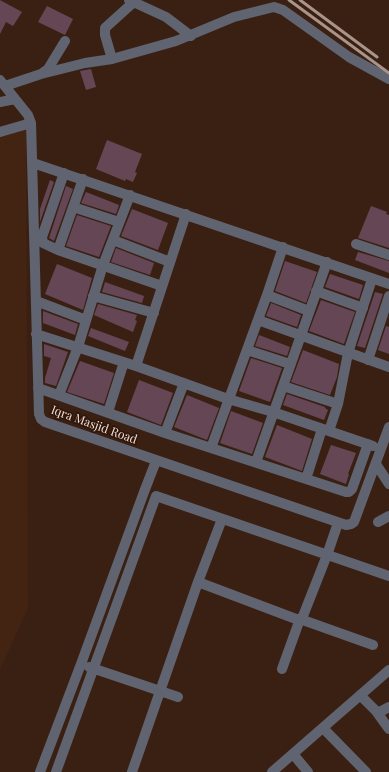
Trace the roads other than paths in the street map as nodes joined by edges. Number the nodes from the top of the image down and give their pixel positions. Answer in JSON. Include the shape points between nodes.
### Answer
{"nodes":[{"id":1,"x":133,"y":1,"type":"edge"},
{"id":2,"x":191,"y":36,"type":"junction"},
{"id":3,"x":65,"y":41,"type":"dead end"},
{"id":4,"x":112,"y":59,"type":"junction"},
{"id":5,"x":42,"y":74,"type":"junction"},
{"id":6,"x":389,"y":79,"type":"edge"},
{"id":7,"x":3,"y":83,"type":"edge"},
{"id":8,"x":15,"y":100,"type":"junction"},
{"id":9,"x":0,"y":102,"type":"edge"},
{"id":10,"x":31,"y":123,"type":"junction"},
{"id":11,"x":0,"y":132,"type":"edge"},
{"id":12,"x":33,"y":163,"type":"junction"},
{"id":13,"x":64,"y":174,"type":"junction"},
{"id":14,"x":83,"y":179,"type":"junction"},
{"id":15,"x":130,"y":195,"type":"junction"},
{"id":16,"x":73,"y":207,"type":"junction"},
{"id":17,"x":186,"y":214,"type":"junction"},
{"id":18,"x":119,"y":222,"type":"junction"},
{"id":19,"x":112,"y":240,"type":"junction"},
{"id":20,"x":356,"y":244,"type":"dead end"},
{"id":21,"x":283,"y":247,"type":"junction"},
{"id":22,"x":58,"y":250,"type":"junction"},
{"id":23,"x":389,"y":255,"type":"edge"},
{"id":24,"x":170,"y":262,"type":"junction"},
{"id":25,"x":327,"y":262,"type":"junction"},
{"id":26,"x":103,"y":266,"type":"junction"},
{"id":27,"x":372,"y":279,"type":"junction"},
{"id":28,"x":389,"y":284,"type":"edge"},
{"id":29,"x":162,"y":286,"type":"junction"},
{"id":30,"x":316,"y":291,"type":"junction"},
{"id":31,"x":267,"y":295,"type":"junction"},
{"id":32,"x":93,"y":296,"type":"junction"},
{"id":33,"x":389,"y":296,"type":"edge"},
{"id":34,"x":36,"y":301,"type":"junction"},
{"id":35,"x":363,"y":308,"type":"junction"},
{"id":36,"x":309,"y":311,"type":"junction"},
{"id":37,"x":154,"y":313,"type":"junction"},
{"id":38,"x":86,"y":320,"type":"junction"},
{"id":39,"x":258,"y":320,"type":"junction"},
{"id":40,"x":36,"y":334,"type":"junction"},
{"id":41,"x":300,"y":336,"type":"junction"},
{"id":42,"x":78,"y":347,"type":"junction"},
{"id":43,"x":247,"y":350,"type":"junction"},
{"id":44,"x":348,"y":353,"type":"junction"},
{"id":45,"x":368,"y":360,"type":"junction"},
{"id":46,"x":124,"y":362,"type":"junction"},
{"id":47,"x":290,"y":364,"type":"junction"},
{"id":48,"x":136,"y":366,"type":"junction"},
{"id":49,"x":389,"y":367,"type":"edge"},
{"id":50,"x":184,"y":383,"type":"junction"},
{"id":51,"x":283,"y":386,"type":"junction"},
{"id":52,"x":38,"y":388,"type":"junction"},
{"id":53,"x":59,"y":396,"type":"junction"},
{"id":54,"x":228,"y":399,"type":"junction"},
{"id":55,"x":338,"y":404,"type":"junction"},
{"id":56,"x":108,"y":412,"type":"junction"},
{"id":57,"x":273,"y":412,"type":"junction"},
{"id":58,"x":389,"y":427,"type":"edge"},
{"id":59,"x":325,"y":430,"type":"junction"},
{"id":60,"x":165,"y":433,"type":"junction"},
{"id":61,"x":368,"y":444,"type":"junction"},
{"id":62,"x":384,"y":447,"type":"edge"},
{"id":63,"x":211,"y":448,"type":"junction"},
{"id":64,"x":156,"y":461,"type":"junction"},
{"id":65,"x":256,"y":462,"type":"junction"},
{"id":66,"x":376,"y":464,"type":"junction"},
{"id":67,"x":306,"y":479,"type":"junction"},
{"id":68,"x":389,"y":484,"type":"edge"},
{"id":69,"x":389,"y":516,"type":"edge"},
{"id":70,"x":222,"y":519,"type":"junction"},
{"id":71,"x":378,"y":522,"type":"dead end"},
{"id":72,"x":338,"y":523,"type":"junction"},
{"id":73,"x":327,"y":555,"type":"junction"},
{"id":74,"x":389,"y":576,"type":"edge"},
{"id":75,"x":198,"y":582,"type":"junction"},
{"id":76,"x":300,"y":619,"type":"junction"},
{"id":77,"x":373,"y":645,"type":"dead end"},
{"id":78,"x":81,"y":664,"type":"junction"},
{"id":79,"x":94,"y":668,"type":"junction"},
{"id":80,"x":282,"y":669,"type":"dead end"},
{"id":81,"x":389,"y":670,"type":"edge"},
{"id":82,"x":161,"y":691,"type":"junction"},
{"id":83,"x":360,"y":695,"type":"junction"},
{"id":84,"x":178,"y":697,"type":"dead end"},
{"id":85,"x":389,"y":707,"type":"edge"},
{"id":86,"x":378,"y":713,"type":"junction"},
{"id":87,"x":323,"y":728,"type":"junction"},
{"id":88,"x":389,"y":729,"type":"edge"},
{"id":89,"x":293,"y":754,"type":"junction"},
{"id":90,"x":40,"y":772,"type":"edge"},
{"id":91,"x":56,"y":772,"type":"edge"},
{"id":92,"x":132,"y":772,"type":"edge"},
{"id":93,"x":272,"y":772,"type":"edge"},
{"id":94,"x":308,"y":772,"type":"edge"},
{"id":95,"x":366,"y":772,"type":"edge"}],
"edges":[{"from":1,"to":2,"type":"street","via":[[166,17]]},
{"from":1,"to":4,"type":"street","via":[[105,28]]},
{"from":2,"to":4,"type":"street"},
{"from":2,"to":6,"type":"street","via":[[234,17],[278,8],[349,57]]},
{"from":3,"to":5,"type":"street","via":[[48,69]]},
{"from":4,"to":5,"type":"street"},
{"from":5,"to":7,"type":"street"},
{"from":7,"to":8,"type":"street"},
{"from":8,"to":9,"type":"street"},
{"from":8,"to":10,"type":"street","via":[[28,114]]},
{"from":10,"to":11,"type":"street"},
{"from":10,"to":12,"type":"street","name":"Iqra Masjid Road"},
{"from":12,"to":13,"type":"street"},
{"from":12,"to":34,"type":"street","name":"Iqra Masjid Road"},
{"from":13,"to":14,"type":"street"},
{"from":13,"to":22,"type":"street","via":[[42,240],[46,245]]},
{"from":14,"to":15,"type":"street"},
{"from":14,"to":16,"type":"street"},
{"from":15,"to":17,"type":"street"},
{"from":15,"to":18,"type":"street"},
{"from":16,"to":18,"type":"street"},
{"from":16,"to":22,"type":"street"},
{"from":17,"to":21,"type":"street"},
{"from":17,"to":24,"type":"street"},
{"from":18,"to":19,"type":"street"},
{"from":19,"to":24,"type":"street"},
{"from":19,"to":26,"type":"street"},
{"from":20,"to":23,"type":"street"},
{"from":21,"to":25,"type":"street"},
{"from":21,"to":31,"type":"street"},
{"from":22,"to":26,"type":"street"},
{"from":24,"to":29,"type":"street"},
{"from":25,"to":27,"type":"street"},
{"from":25,"to":30,"type":"street"},
{"from":26,"to":29,"type":"street"},
{"from":26,"to":32,"type":"street"},
{"from":27,"to":28,"type":"street"},
{"from":27,"to":35,"type":"street"},
{"from":29,"to":37,"type":"street"},
{"from":30,"to":35,"type":"street"},
{"from":30,"to":36,"type":"street"},
{"from":31,"to":36,"type":"street"},
{"from":31,"to":39,"type":"street"},
{"from":32,"to":37,"type":"street"},
{"from":32,"to":38,"type":"street"},
{"from":33,"to":45,"type":"street"},
{"from":34,"to":38,"type":"street"},
{"from":34,"to":40,"type":"street","name":"Iqra Masjid Road"},
{"from":35,"to":44,"type":"street"},
{"from":36,"to":41,"type":"street"},
{"from":37,"to":48,"type":"street"},
{"from":38,"to":42,"type":"street"},
{"from":39,"to":41,"type":"street"},
{"from":39,"to":43,"type":"street"},
{"from":40,"to":42,"type":"street"},
{"from":40,"to":52,"type":"street","name":"Iqra Masjid Road"},
{"from":41,"to":44,"type":"street"},
{"from":41,"to":47,"type":"street"},
{"from":42,"to":46,"type":"street"},
{"from":42,"to":53,"type":"street"},
{"from":43,"to":47,"type":"street"},
{"from":43,"to":54,"type":"street"},
{"from":44,"to":45,"type":"street"},
{"from":44,"to":55,"type":"street"},
{"from":45,"to":49,"type":"street"},
{"from":46,"to":48,"type":"street"},
{"from":46,"to":56,"type":"street"},
{"from":47,"to":51,"type":"street"},
{"from":48,"to":50,"type":"street"},
{"from":50,"to":54,"type":"street"},
{"from":50,"to":60,"type":"street"},
{"from":51,"to":55,"type":"street"},
{"from":51,"to":57,"type":"street"},
{"from":52,"to":53,"type":"street"},
{"from":52,"to":64,"type":"street","name":"Iqra Masjid Road","via":[[41,420]]},
{"from":53,"to":56,"type":"street"},
{"from":54,"to":57,"type":"street"},
{"from":54,"to":63,"type":"street"},
{"from":55,"to":59,"type":"street"},
{"from":56,"to":60,"type":"street"},
{"from":57,"to":59,"type":"street"},
{"from":57,"to":65,"type":"street"},
{"from":58,"to":62,"type":"street"},
{"from":59,"to":61,"type":"street"},
{"from":59,"to":67,"type":"street"},
{"from":60,"to":63,"type":"street"},
{"from":61,"to":62,"type":"street"},
{"from":61,"to":67,"type":"street","via":[[349,492]]},
{"from":62,"to":66,"type":"street"},
{"from":63,"to":65,"type":"street"},
{"from":64,"to":72,"type":"street","name":"Iqra Masjid Road"},
{"from":64,"to":78,"type":"street"},
{"from":65,"to":67,"type":"street"},
{"from":66,"to":68,"type":"street"},
{"from":66,"to":72,"type":"street","name":"Iqra Masjid Road","via":[[354,522],[346,525]]},
{"from":69,"to":71,"type":"street"},
{"from":70,"to":73,"type":"street"},
{"from":70,"to":75,"type":"street"},
{"from":70,"to":79,"type":"street","via":[[156,496]]},
{"from":72,"to":73,"type":"street"},
{"from":73,"to":74,"type":"street"},
{"from":73,"to":76,"type":"street"},
{"from":75,"to":76,"type":"street"},
{"from":75,"to":82,"type":"street"},
{"from":76,"to":77,"type":"street"},
{"from":76,"to":80,"type":"street"},
{"from":78,"to":79,"type":"street"},
{"from":78,"to":90,"type":"street"},
{"from":79,"to":82,"type":"street"},
{"from":79,"to":91,"type":"street"},
{"from":81,"to":83,"type":"street"},
{"from":82,"to":84,"type":"street"},
{"from":82,"to":92,"type":"street"},
{"from":83,"to":86,"type":"street"},
{"from":83,"to":87,"type":"street"},
{"from":85,"to":86,"type":"street"},
{"from":86,"to":88,"type":"street"},
{"from":87,"to":89,"type":"street"},
{"from":87,"to":95,"type":"street"},
{"from":89,"to":93,"type":"street"},
{"from":89,"to":94,"type":"street"}]}
